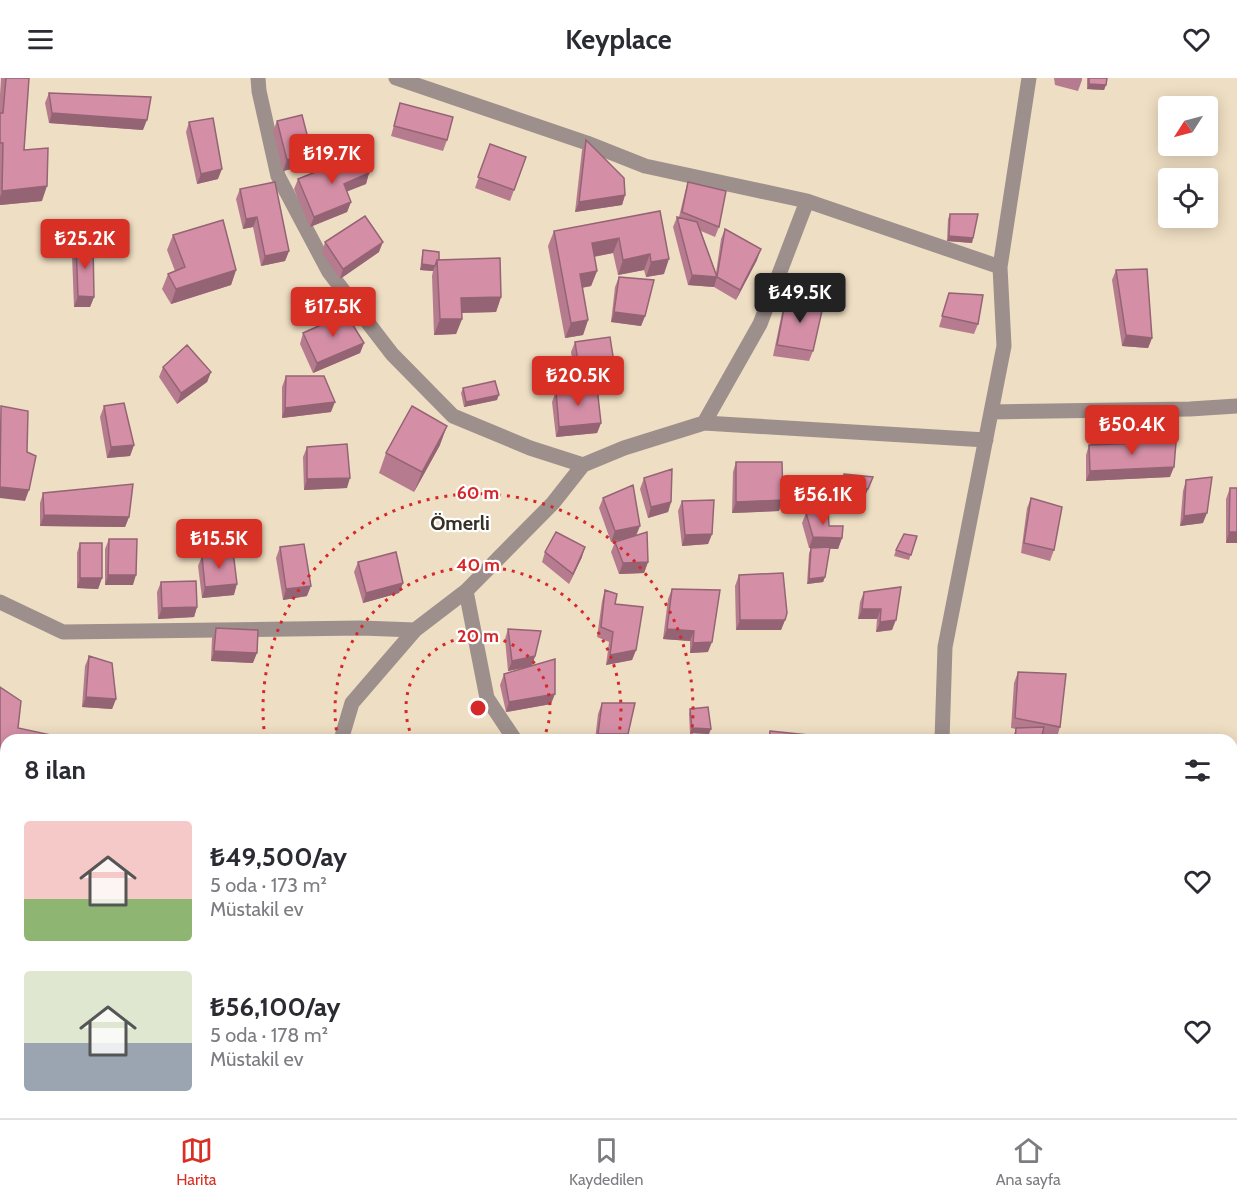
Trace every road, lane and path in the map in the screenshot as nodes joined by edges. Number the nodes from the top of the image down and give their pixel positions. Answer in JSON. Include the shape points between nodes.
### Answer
{"nodes":[{"id":1,"x":258,"y":78,"type":"edge"},
{"id":2,"x":396,"y":78,"type":"edge"},
{"id":3,"x":1029,"y":78,"type":"edge"},
{"id":4,"x":807,"y":201,"type":"junction"},
{"id":5,"x":1000,"y":267,"type":"junction"},
{"id":6,"x":1237,"y":406,"type":"edge"},
{"id":7,"x":991,"y":412,"type":"junction"},
{"id":8,"x":704,"y":423,"type":"junction"},
{"id":9,"x":986,"y":440,"type":"junction"},
{"id":10,"x":584,"y":465,"type":"junction"},
{"id":11,"x":466,"y":591,"type":"junction"},
{"id":12,"x":0,"y":602,"type":"edge"},
{"id":13,"x":415,"y":630,"type":"junction"},
{"id":14,"x":343,"y":734,"type":"edge"},
{"id":15,"x":510,"y":734,"type":"edge"},
{"id":16,"x":942,"y":734,"type":"edge"}],
"edges":[{"from":1,"to":10,"type":"street","via":[[278,176],[329,272],[392,354],[453,416]]},
{"from":2,"to":4,"type":"street","via":[[645,166]]},
{"from":3,"to":5,"type":"street"},
{"from":4,"to":5,"type":"street"},
{"from":4,"to":8,"type":"street","via":[[760,324]]},
{"from":5,"to":7,"type":"street","via":[[1004,346]]},
{"from":6,"to":7,"type":"street"},
{"from":7,"to":9,"type":"street"},
{"from":8,"to":9,"type":"street"},
{"from":8,"to":10,"type":"street"},
{"from":9,"to":16,"type":"street","via":[[945,647]]},
{"from":10,"to":11,"type":"street","via":[[553,503]]},
{"from":11,"to":13,"type":"street"},
{"from":11,"to":15,"type":"street","via":[[487,698]]},
{"from":12,"to":13,"type":"street","via":[[63,632]]},
{"from":13,"to":14,"type":"street","via":[[352,703]]}]}
